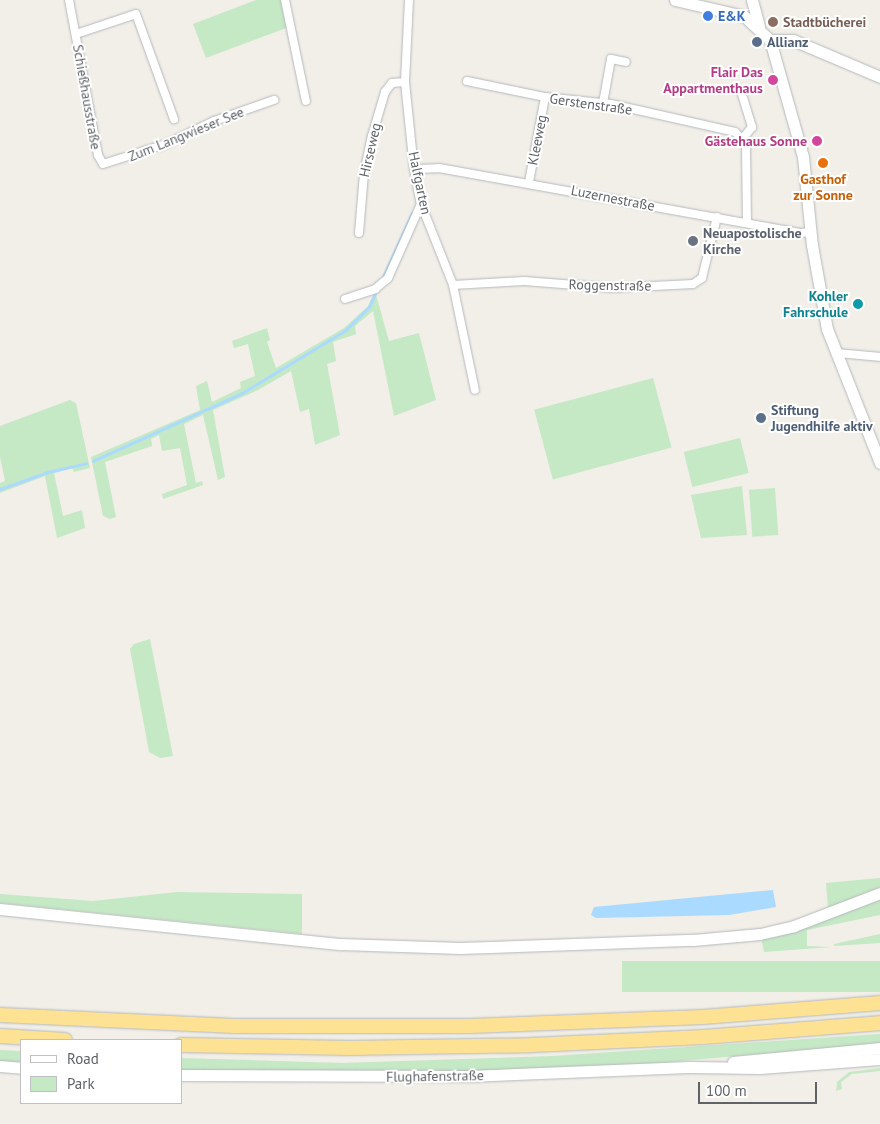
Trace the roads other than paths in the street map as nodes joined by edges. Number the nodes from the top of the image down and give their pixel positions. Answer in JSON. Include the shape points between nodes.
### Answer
{"nodes":[{"id":1,"x":69,"y":0,"type":"edge"},
{"id":2,"x":286,"y":0,"type":"edge"},
{"id":3,"x":409,"y":0,"type":"edge"},
{"id":4,"x":675,"y":0,"type":"edge"},
{"id":5,"x":753,"y":4,"type":"edge"},
{"id":6,"x":744,"y":16,"type":"junction"},
{"id":7,"x":759,"y":26,"type":"junction"},
{"id":8,"x":76,"y":34,"type":"junction"},
{"id":9,"x":770,"y":40,"type":"junction"},
{"id":10,"x":626,"y":62,"type":"dead end"},
{"id":11,"x":880,"y":77,"type":"edge"},
{"id":12,"x":467,"y":81,"type":"dead end"},
{"id":13,"x":405,"y":82,"type":"junction"},
{"id":14,"x":741,"y":91,"type":"dead end"},
{"id":15,"x":545,"y":97,"type":"junction"},
{"id":16,"x":274,"y":100,"type":"dead end"},
{"id":17,"x":306,"y":101,"type":"dead end"},
{"id":18,"x":603,"y":103,"type":"junction"},
{"id":19,"x":174,"y":120,"type":"dead end"},
{"id":20,"x":743,"y":138,"type":"junction"},
{"id":21,"x":99,"y":159,"type":"joint"},
{"id":22,"x":414,"y":169,"type":"junction"},
{"id":23,"x":528,"y":182,"type":"junction"},
{"id":24,"x":421,"y":204,"type":"junction"},
{"id":25,"x":717,"y":217,"type":"junction"},
{"id":26,"x":747,"y":223,"type":"junction"},
{"id":27,"x":811,"y":232,"type":"junction"},
{"id":28,"x":359,"y":234,"type":"dead end"},
{"id":29,"x":453,"y":285,"type":"junction"},
{"id":30,"x":346,"y":299,"type":"dead end"},
{"id":31,"x":837,"y":353,"type":"junction"},
{"id":32,"x":880,"y":357,"type":"edge"},
{"id":33,"x":475,"y":390,"type":"dead end"},
{"id":34,"x":880,"y":463,"type":"edge"},
{"id":35,"x":880,"y":893,"type":"edge"},
{"id":36,"x":0,"y":909,"type":"edge"},
{"id":37,"x":880,"y":1003,"type":"edge"},
{"id":38,"x":0,"y":1015,"type":"edge"},
{"id":39,"x":880,"y":1023,"type":"edge"},
{"id":40,"x":0,"y":1036,"type":"edge"},
{"id":41,"x":49,"y":1039,"type":"edge"},
{"id":42,"x":182,"y":1045,"type":"edge"},
{"id":43,"x":880,"y":1048,"type":"edge"},
{"id":44,"x":880,"y":1059,"type":"edge"},
{"id":45,"x":0,"y":1066,"type":"edge"},
{"id":46,"x":689,"y":1067,"type":"junction"},
{"id":47,"x":20,"y":1068,"type":"edge"},
{"id":48,"x":182,"y":1075,"type":"edge"}],
"edges":[{"from":1,"to":8,"type":"street","name":"Schießhausstraße"},
{"from":2,"to":17,"type":"street"},
{"from":3,"to":13,"type":"street","name":"Halfgarten"},
{"from":4,"to":6,"type":"main road"},
{"from":5,"to":6,"type":"main road"},
{"from":5,"to":7,"type":"main road"},
{"from":6,"to":7,"type":"main road"},
{"from":7,"to":9,"type":"main road"},
{"from":8,"to":19,"type":"street","name":"Schießhausstraße","via":[[136,14]]},
{"from":8,"to":21,"type":"street","name":"Schießhausstraße"},
{"from":9,"to":11,"type":"main road","via":[[793,40]]},
{"from":9,"to":27,"type":"main road","via":[[798,134]]},
{"from":10,"to":18,"type":"street","via":[[612,59]]},
{"from":12,"to":15,"type":"street","name":"Gerstenstraße"},
{"from":13,"to":22,"type":"street","name":"Halfgarten"},
{"from":13,"to":28,"type":"street","name":"Hirseweg","via":[[392,83],[385,92],[364,173]]},
{"from":14,"to":20,"type":"street","via":[[752,127]]},
{"from":15,"to":18,"type":"street","name":"Gerstenstraße"},
{"from":15,"to":23,"type":"street","name":"Kleeweg"},
{"from":16,"to":21,"type":"street","name":"Zum Langwieser See","via":[[124,159],[109,164]]},
{"from":18,"to":20,"type":"street","name":"Gerstenstraße","via":[[734,132]]},
{"from":20,"to":26,"type":"street","via":[[746,144]]},
{"from":22,"to":23,"type":"street","name":"Luzernestraße","via":[[439,168]]},
{"from":22,"to":24,"type":"street","name":"Halfgarten"},
{"from":23,"to":25,"type":"street","name":"Luzernestraße"},
{"from":24,"to":29,"type":"street","name":"Halfgarten"},
{"from":24,"to":30,"type":"street","via":[[388,278],[375,289]]},
{"from":25,"to":26,"type":"street","name":"Luzernestraße"},
{"from":25,"to":29,"type":"street","name":"Roggenstraße","via":[[702,278],[693,284],[614,288],[524,281]]},
{"from":26,"to":27,"type":"street","name":"Luzernestraße"},
{"from":27,"to":31,"type":"main road","via":[[822,309]]},
{"from":29,"to":33,"type":"street","name":"Halfgarten"},
{"from":31,"to":32,"type":"street"},
{"from":31,"to":34,"type":"main road"},
{"from":35,"to":36,"type":"main road","via":[[794,926],[743,936],[460,948],[341,944]]},
{"from":37,"to":38,"type":"highway","via":[[677,1018],[470,1026],[234,1026]]},
{"from":39,"to":42,"type":"highway","via":[[704,1037],[532,1045],[350,1048]]},
{"from":40,"to":41,"type":"highway"},
{"from":43,"to":46,"type":"main road","name":"Flughafenstraße"},
{"from":44,"to":46,"type":"main road","name":"Flughafenstraße","via":[[760,1068]]},
{"from":45,"to":47,"type":"main road"},
{"from":46,"to":48,"type":"main road","name":"Flughafenstraße","via":[[403,1077]]}]}
